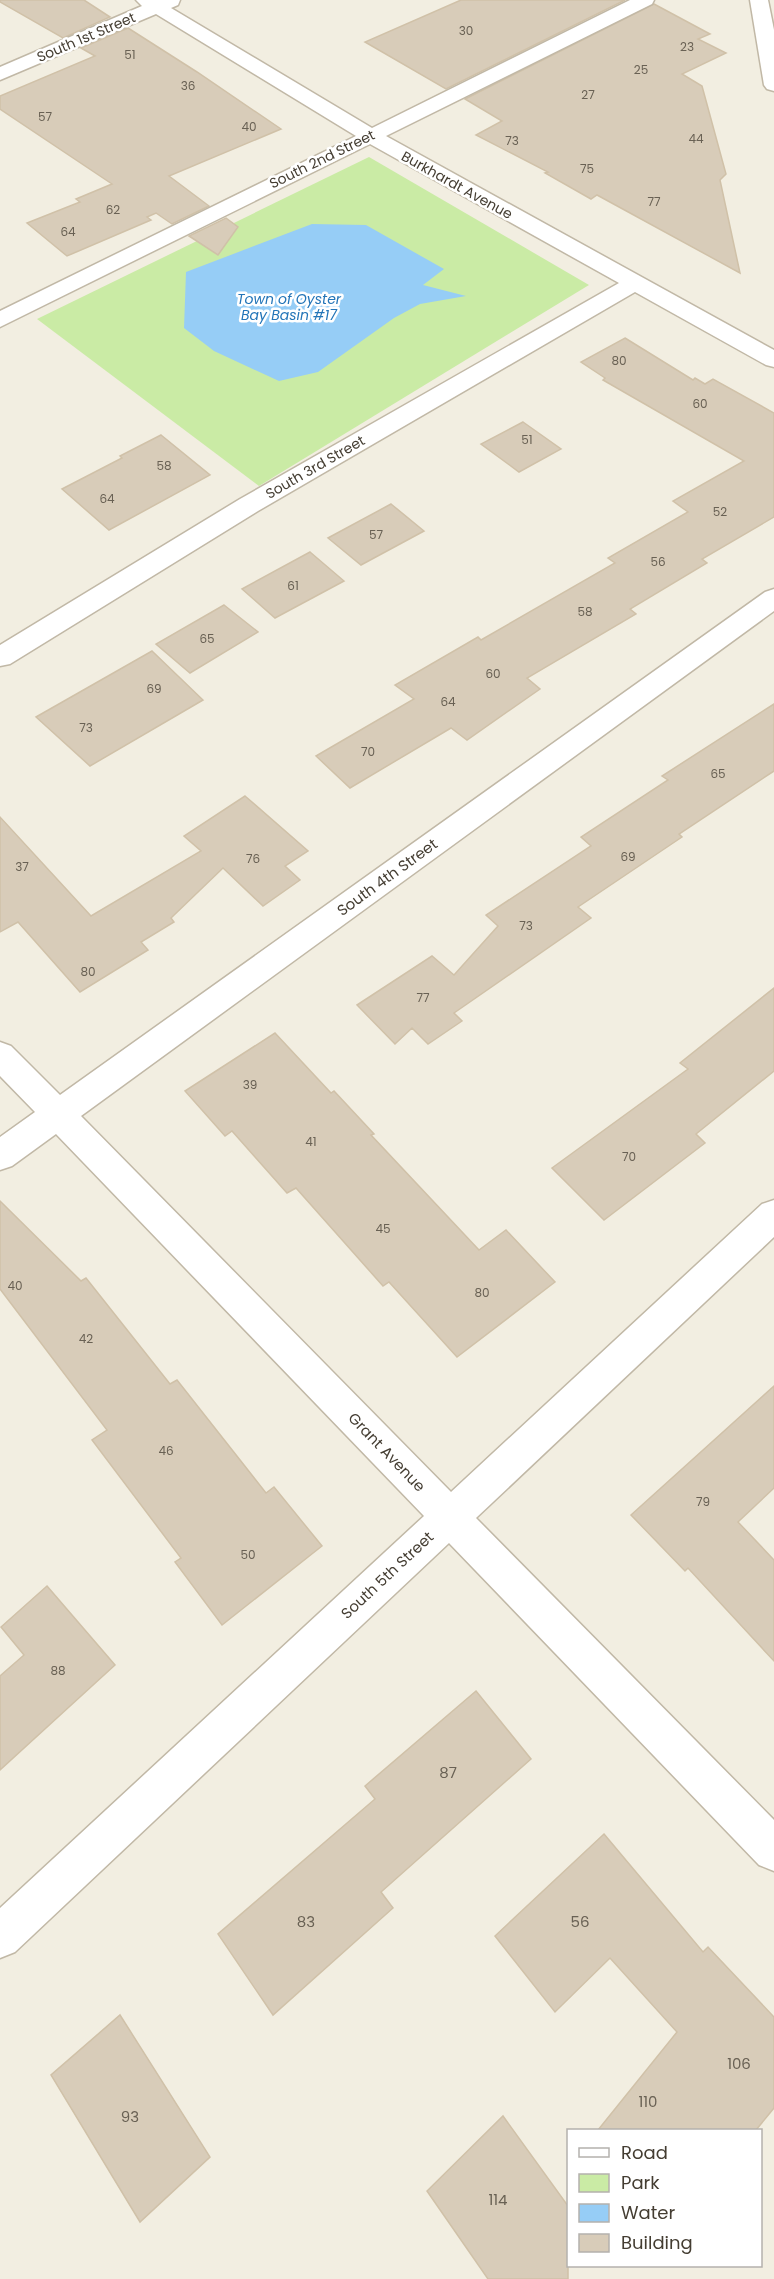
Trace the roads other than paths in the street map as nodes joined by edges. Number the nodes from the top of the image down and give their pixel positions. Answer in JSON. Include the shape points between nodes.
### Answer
{"nodes":[{"id":1,"x":645,"y":0,"type":"edge"},
{"id":2,"x":759,"y":0,"type":"edge"},
{"id":3,"x":158,"y":2,"type":"edge"},
{"id":4,"x":0,"y":74,"type":"edge"},
{"id":5,"x":774,"y":85,"type":"edge"},
{"id":6,"x":369,"y":135,"type":"junction"},
{"id":7,"x":635,"y":283,"type":"junction"},
{"id":8,"x":0,"y":320,"type":"edge"},
{"id":9,"x":774,"y":360,"type":"edge"},
{"id":10,"x":774,"y":598,"type":"edge"},
{"id":11,"x":0,"y":657,"type":"edge"},
{"id":12,"x":0,"y":1055,"type":"edge"},
{"id":13,"x":58,"y":1114,"type":"junction"},
{"id":14,"x":0,"y":1156,"type":"edge"},
{"id":15,"x":774,"y":1215,"type":"edge"},
{"id":16,"x":450,"y":1516,"type":"junction"},
{"id":17,"x":774,"y":1850,"type":"edge"},
{"id":18,"x":0,"y":1937,"type":"edge"}],
"edges":[{"from":1,"to":6,"type":"street","name":"South 2nd Street"},
{"from":2,"to":5,"type":"street"},
{"from":3,"to":4,"type":"street","name":"South 1st Street"},
{"from":3,"to":6,"type":"street","name":"Burkhardt Avenue"},
{"from":6,"to":7,"type":"street","name":"Burkhardt Avenue"},
{"from":6,"to":8,"type":"street","name":"South 2nd Street"},
{"from":7,"to":9,"type":"street","name":"Burkhardt Avenue"},
{"from":7,"to":11,"type":"street","name":"South 3rd Street","via":[[249,505]]},
{"from":10,"to":13,"type":"street","name":"South 4th Street"},
{"from":12,"to":13,"type":"street","name":"Grant Avenue"},
{"from":13,"to":14,"type":"street","name":"South 4th Street"},
{"from":13,"to":16,"type":"street","name":"Grant Avenue"},
{"from":15,"to":16,"type":"street","name":"South 5th Street"},
{"from":16,"to":17,"type":"street","name":"Grant Avenue"},
{"from":16,"to":18,"type":"street","name":"South 5th Street"}]}
